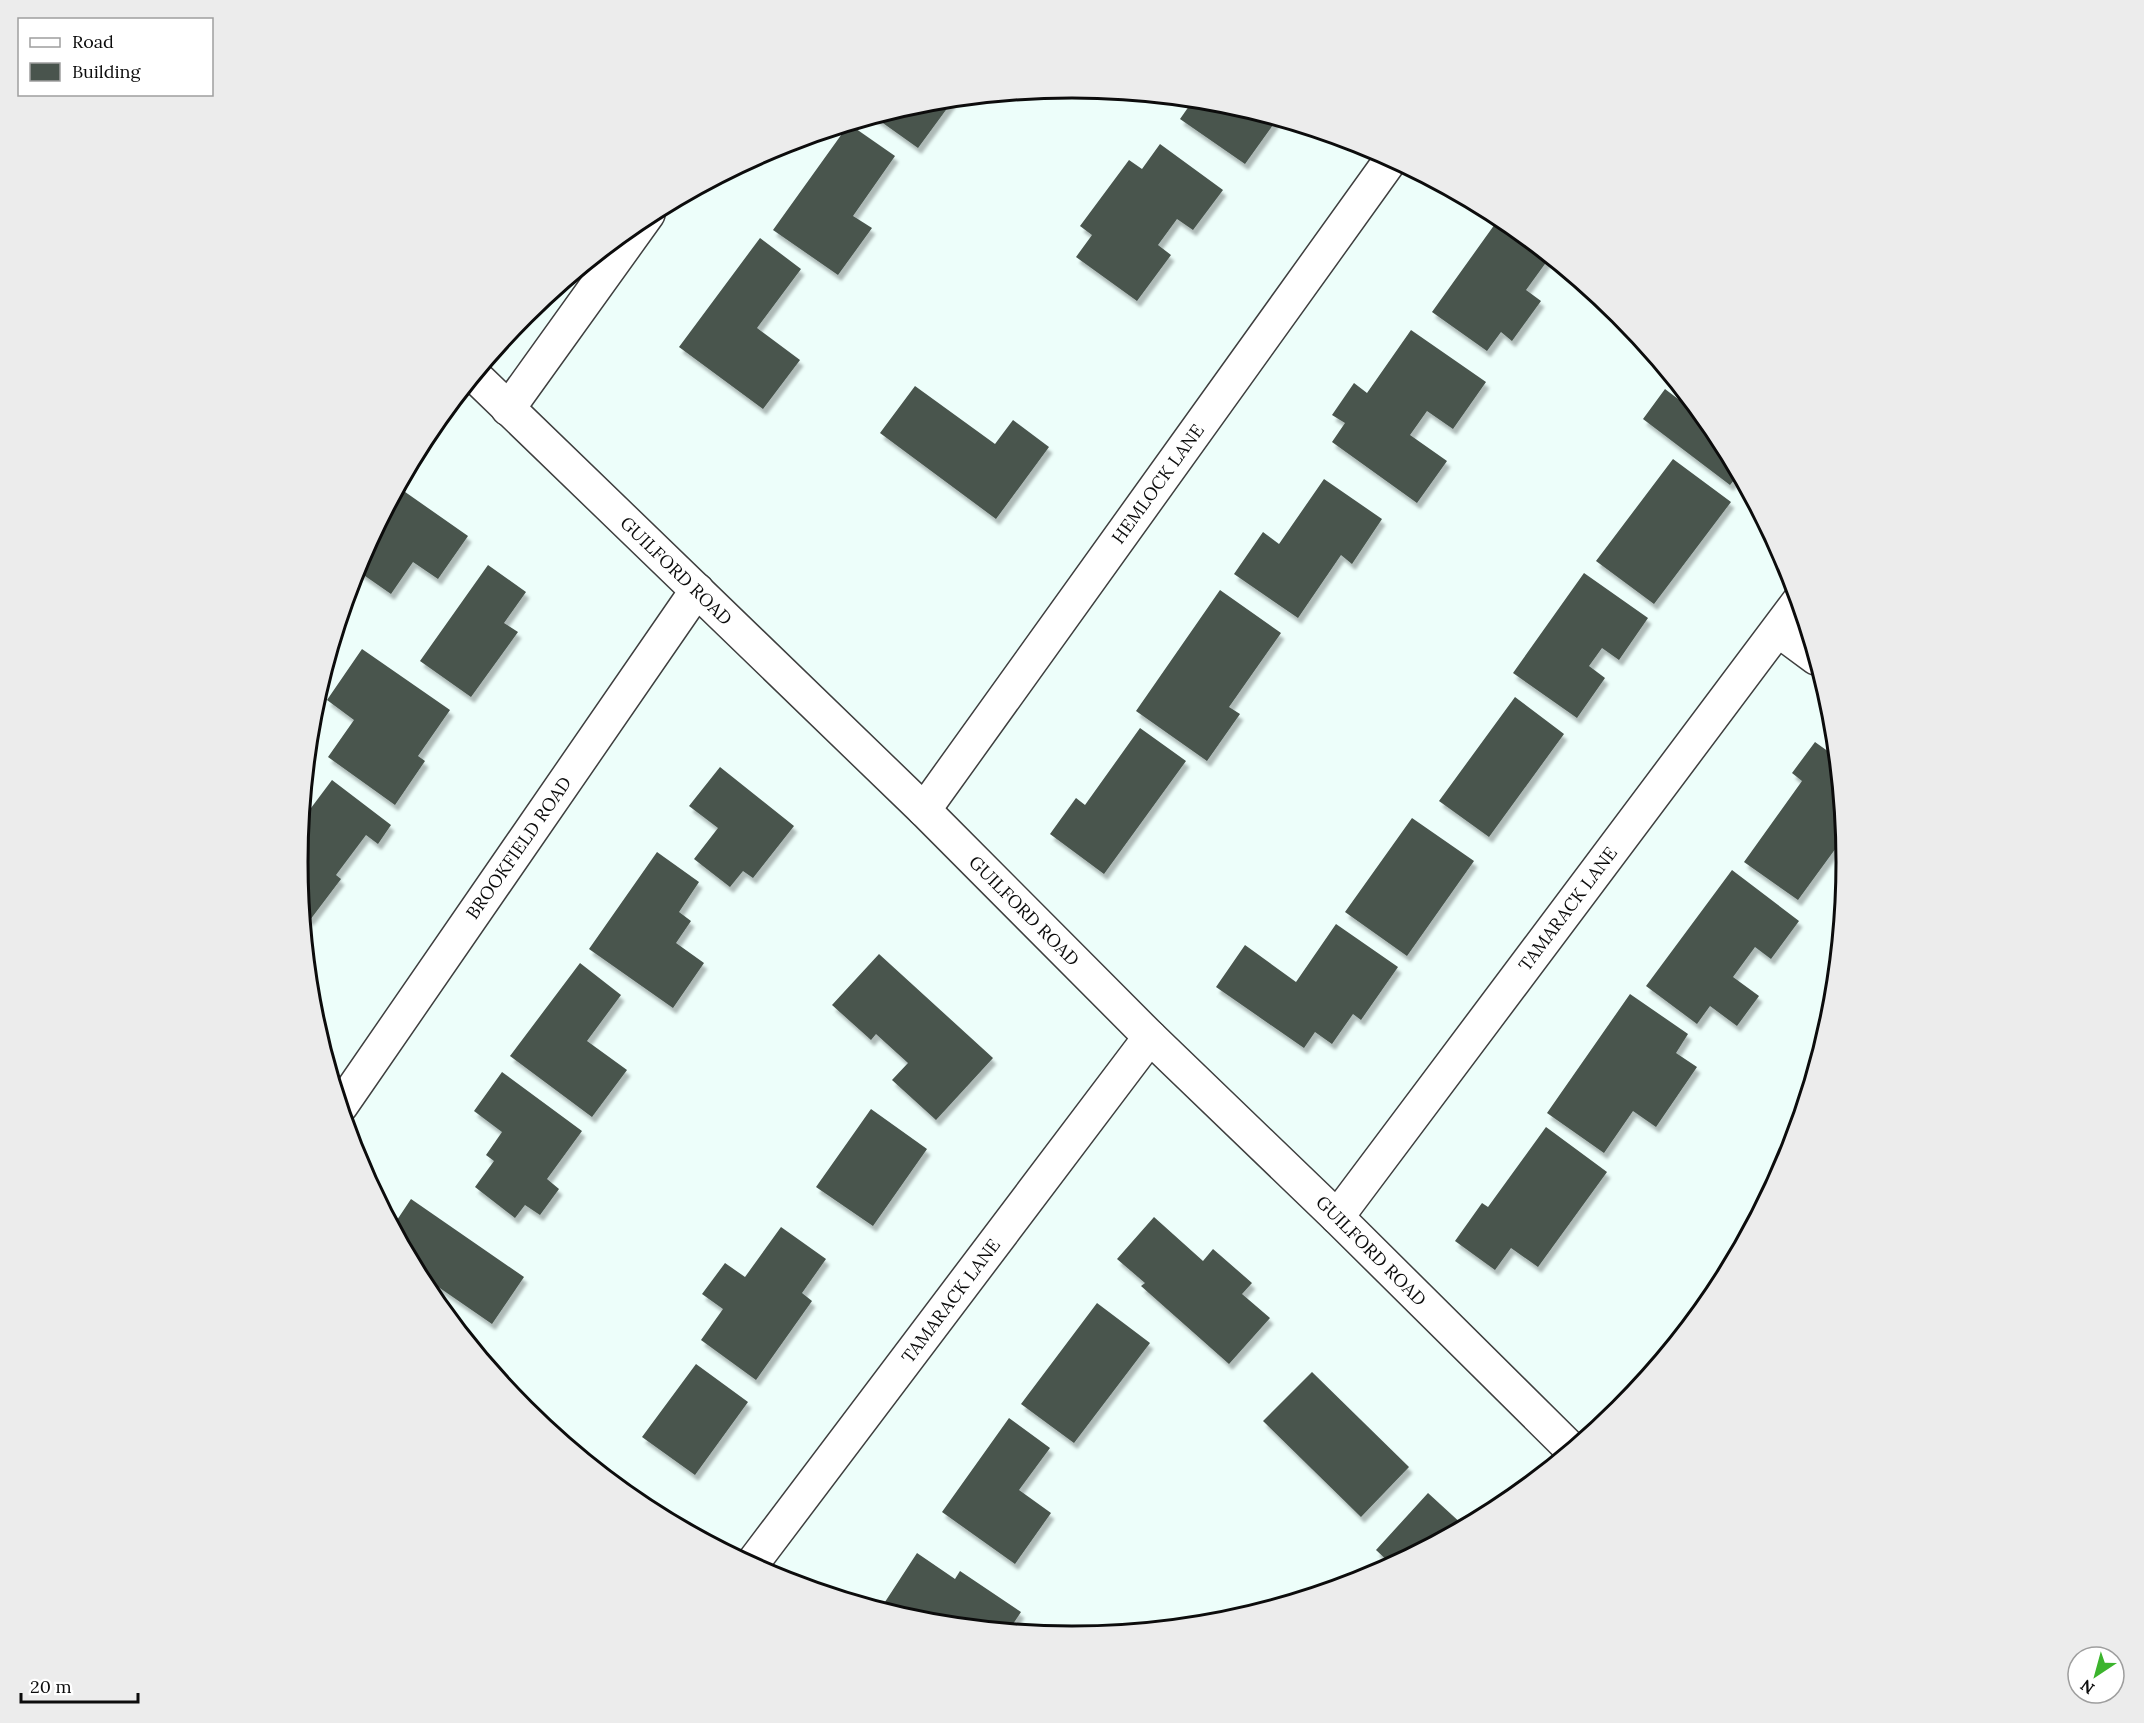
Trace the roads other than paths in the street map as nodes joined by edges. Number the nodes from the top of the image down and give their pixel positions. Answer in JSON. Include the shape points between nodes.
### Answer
{"nodes":[{"id":1,"x":1386,"y":166,"type":"edge"},
{"id":2,"x":630,"y":238,"type":"edge"},
{"id":3,"x":479,"y":380,"type":"edge"},
{"id":4,"x":508,"y":409,"type":"junction"},
{"id":5,"x":697,"y":590,"type":"junction"},
{"id":6,"x":1792,"y":609,"type":"edge"},
{"id":7,"x":1778,"y":630,"type":"junction"},
{"id":8,"x":1806,"y":650,"type":"edge"},
{"id":9,"x":924,"y":810,"type":"junction"},
{"id":10,"x":1150,"y":1037,"type":"junction"},
{"id":11,"x":346,"y":1098,"type":"edge"},
{"id":12,"x":1337,"y":1217,"type":"junction"},
{"id":13,"x":1566,"y":1444,"type":"edge"},
{"id":14,"x":757,"y":1557,"type":"edge"}],
"edges":[{"from":1,"to":9,"type":"street","name":"HEMLOCK LANE"},
{"from":2,"to":4,"type":"street"},
{"from":3,"to":4,"type":"street","name":"GUILFORD ROAD"},
{"from":4,"to":5,"type":"street","name":"GUILFORD ROAD"},
{"from":5,"to":9,"type":"street","name":"GUILFORD ROAD"},
{"from":5,"to":11,"type":"street","name":"BROOKFIELD ROAD"},
{"from":6,"to":7,"type":"street","name":"TAMARACK LANE"},
{"from":7,"to":8,"type":"street"},
{"from":7,"to":12,"type":"street","name":"TAMARACK LANE"},
{"from":9,"to":10,"type":"street","name":"GUILFORD ROAD"},
{"from":10,"to":12,"type":"street","name":"GUILFORD ROAD"},
{"from":10,"to":14,"type":"street","name":"TAMARACK LANE"},
{"from":12,"to":13,"type":"street","name":"GUILFORD ROAD"}]}
